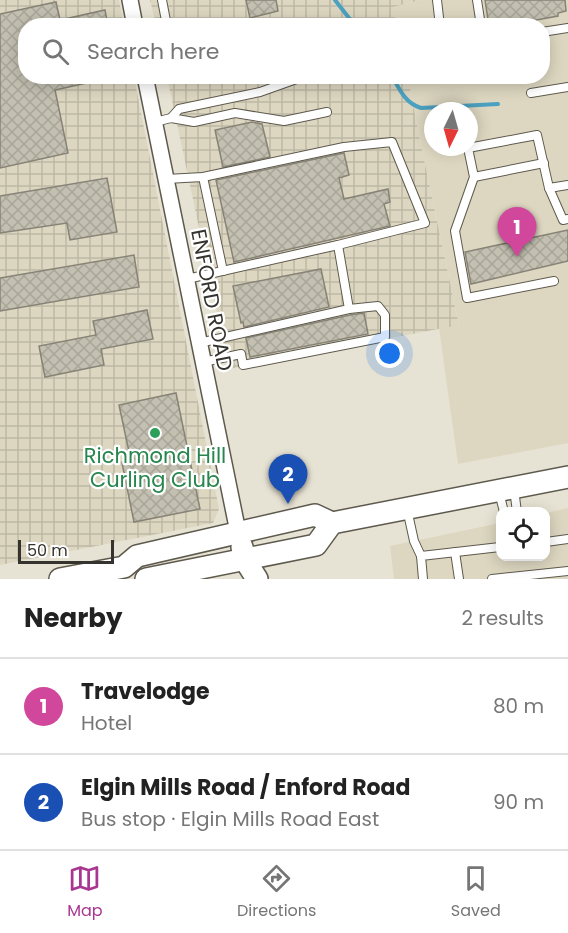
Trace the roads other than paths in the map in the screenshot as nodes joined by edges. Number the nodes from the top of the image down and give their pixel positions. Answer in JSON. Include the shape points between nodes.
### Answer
{"nodes":[{"id":1,"x":130,"y":0,"type":"edge"},
{"id":2,"x":162,"y":0,"type":"edge"},
{"id":3,"x":437,"y":0,"type":"edge"},
{"id":4,"x":477,"y":0,"type":"edge"},
{"id":5,"x":133,"y":18,"type":"edge"},
{"id":6,"x":165,"y":18,"type":"edge"},
{"id":7,"x":439,"y":18,"type":"edge"},
{"id":8,"x":480,"y":18,"type":"edge"},
{"id":9,"x":568,"y":28,"type":"edge"},
{"id":10,"x":550,"y":31,"type":"edge"},
{"id":11,"x":148,"y":84,"type":"edge"},
{"id":12,"x":282,"y":84,"type":"edge"},
{"id":13,"x":568,"y":87,"type":"edge"},
{"id":14,"x":531,"y":93,"type":"dead end"},
{"id":15,"x":327,"y":112,"type":"dead end"},
{"id":16,"x":171,"y":118,"type":"junction"},
{"id":17,"x":155,"y":122,"type":"junction"},
{"id":18,"x":544,"y":163,"type":"junction"},
{"id":19,"x":203,"y":177,"type":"junction"},
{"id":20,"x":474,"y":177,"type":"junction"},
{"id":21,"x":166,"y":179,"type":"junction"},
{"id":22,"x":568,"y":184,"type":"edge"},
{"id":23,"x":549,"y":188,"type":"junction"},
{"id":24,"x":568,"y":219,"type":"edge"},
{"id":25,"x":338,"y":245,"type":"junction"},
{"id":26,"x":223,"y":271,"type":"junction"},
{"id":27,"x":187,"y":279,"type":"junction"},
{"id":28,"x":554,"y":281,"type":"dead end"},
{"id":29,"x":349,"y":309,"type":"junction"},
{"id":30,"x":199,"y":343,"type":"junction"},
{"id":31,"x":203,"y":363,"type":"junction"},
{"id":32,"x":568,"y":477,"type":"edge"},
{"id":33,"x":506,"y":489,"type":"junction"},
{"id":34,"x":504,"y":507,"type":"edge"},
{"id":35,"x":515,"y":507,"type":"edge"},
{"id":36,"x":407,"y":508,"type":"junction"},
{"id":37,"x":332,"y":523,"type":"junction"},
{"id":38,"x":238,"y":532,"type":"junction"},
{"id":39,"x":568,"y":539,"type":"edge"},
{"id":40,"x":550,"y":541,"type":"edge"},
{"id":41,"x":496,"y":548,"type":"edge"},
{"id":42,"x":455,"y":552,"type":"junction"},
{"id":43,"x":421,"y":556,"type":"junction"},
{"id":44,"x":242,"y":569,"type":"edge"},
{"id":45,"x":568,"y":571,"type":"edge"},
{"id":46,"x":131,"y":573,"type":"edge"},
{"id":47,"x":60,"y":579,"type":"edge"},
{"id":48,"x":146,"y":579,"type":"edge"},
{"id":49,"x":257,"y":579,"type":"edge"},
{"id":50,"x":423,"y":579,"type":"edge"},
{"id":51,"x":459,"y":579,"type":"edge"},
{"id":52,"x":492,"y":579,"type":"edge"}],
"edges":[{"from":1,"to":5,"type":"street"},
{"from":2,"to":6,"type":"lane"},
{"from":3,"to":7,"type":"lane"},
{"from":4,"to":8,"type":"lane"},
{"from":9,"to":10,"type":"lane"},
{"from":11,"to":17,"type":"street","name":"ENFORD ROAD"},
{"from":12,"to":16,"type":"lane","via":[[179,109]]},
{"from":13,"to":14,"type":"lane"},
{"from":15,"to":16,"type":"lane","via":[[284,121],[235,113],[194,122]]},
{"from":16,"to":17,"type":"lane"},
{"from":17,"to":21,"type":"street","name":"ENFORD ROAD"},
{"from":18,"to":20,"type":"lane"},
{"from":18,"to":20,"type":"lane","via":[[537,135],[468,148]]},
{"from":18,"to":23,"type":"lane"},
{"from":19,"to":21,"type":"lane"},
{"from":19,"to":25,"type":"lane","via":[[344,147],[392,142],[425,223]]},
{"from":19,"to":26,"type":"lane"},
{"from":20,"to":28,"type":"lane","via":[[455,231],[467,298]]},
{"from":21,"to":27,"type":"street","name":"ENFORD ROAD"},
{"from":22,"to":23,"type":"lane"},
{"from":23,"to":24,"type":"lane","via":[[563,220]]},
{"from":25,"to":26,"type":"lane"},
{"from":25,"to":29,"type":"lane"},
{"from":26,"to":27,"type":"lane"},
{"from":27,"to":30,"type":"street","name":"ENFORD ROAD"},
{"from":29,"to":30,"type":"lane"},
{"from":29,"to":31,"type":"lane","via":[[378,306],[387,323],[385,337],[243,365],[241,354]]},
{"from":30,"to":31,"type":"street","name":"ENFORD ROAD"},
{"from":31,"to":38,"type":"street","name":"ENFORD ROAD"},
{"from":32,"to":33,"type":"main road"},
{"from":33,"to":34,"type":"lane"},
{"from":33,"to":35,"type":"lane"},
{"from":33,"to":36,"type":"main road"},
{"from":36,"to":37,"type":"main road"},
{"from":36,"to":43,"type":"lane"},
{"from":37,"to":38,"type":"main road","via":[[315,515]]},
{"from":37,"to":44,"type":"main road","via":[[316,545]]},
{"from":38,"to":44,"type":"main road"},
{"from":38,"to":46,"type":"main road","via":[[137,556]]},
{"from":39,"to":40,"type":"lane"},
{"from":41,"to":42,"type":"lane"},
{"from":42,"to":43,"type":"lane"},
{"from":42,"to":51,"type":"lane"},
{"from":43,"to":50,"type":"lane"},
{"from":44,"to":48,"type":"main road"},
{"from":44,"to":49,"type":"main road"},
{"from":45,"to":52,"type":"lane"},
{"from":46,"to":47,"type":"main road"}]}
